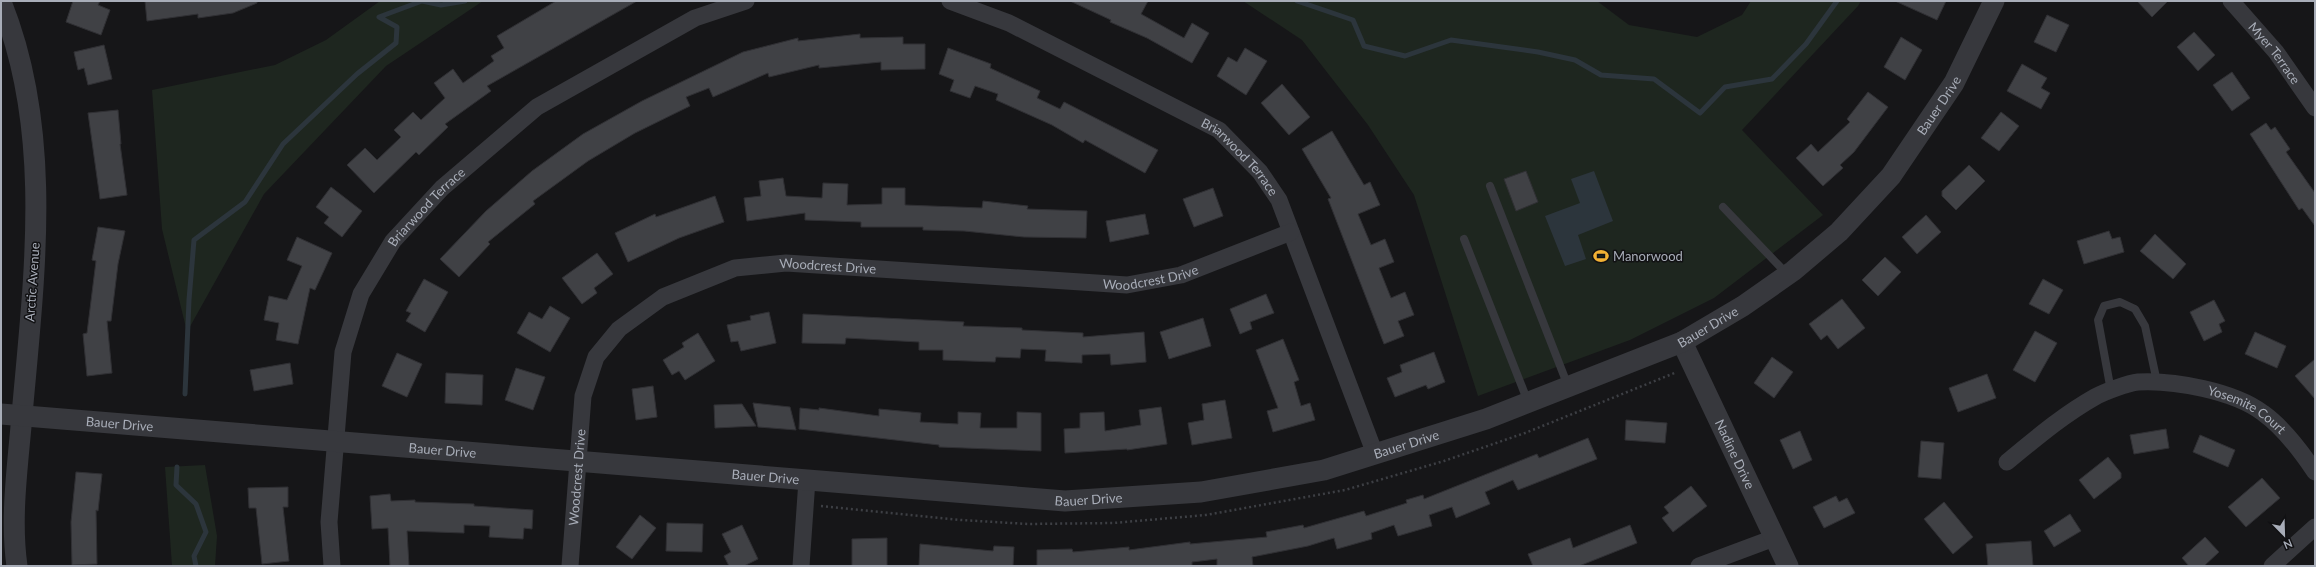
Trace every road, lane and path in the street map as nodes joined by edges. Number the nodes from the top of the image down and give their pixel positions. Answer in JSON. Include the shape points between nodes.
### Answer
{"nodes":[{"id":1,"x":746,"y":1,"type":"edge"},
{"id":2,"x":950,"y":1,"type":"edge"},
{"id":3,"x":1994,"y":1,"type":"edge"},
{"id":4,"x":2231,"y":1,"type":"edge"},
{"id":5,"x":1,"y":2,"type":"edge"},
{"id":6,"x":2315,"y":108,"type":"edge"},
{"id":7,"x":1490,"y":186,"type":"dead end"},
{"id":8,"x":1723,"y":207,"type":"dead end"},
{"id":9,"x":1292,"y":232,"type":"junction"},
{"id":10,"x":1464,"y":239,"type":"dead end"},
{"id":11,"x":1788,"y":274,"type":"junction"},
{"id":12,"x":1682,"y":342,"type":"junction"},
{"id":13,"x":2157,"y":382,"type":"junction"},
{"id":14,"x":1568,"y":387,"type":"junction"},
{"id":15,"x":2111,"y":391,"type":"junction"},
{"id":16,"x":1528,"y":402,"type":"junction"},
{"id":17,"x":1,"y":414,"type":"edge"},
{"id":18,"x":22,"y":415,"type":"junction"},
{"id":19,"x":336,"y":442,"type":"junction"},
{"id":20,"x":1375,"y":454,"type":"junction"},
{"id":21,"x":579,"y":461,"type":"junction"},
{"id":22,"x":2007,"y":462,"type":"dead end"},
{"id":23,"x":2315,"y":472,"type":"edge"},
{"id":24,"x":807,"y":480,"type":"junction"},
{"id":25,"x":2315,"y":527,"type":"edge"},
{"id":26,"x":1774,"y":538,"type":"junction"},
{"id":27,"x":17,"y":566,"type":"edge"},
{"id":28,"x":332,"y":566,"type":"edge"},
{"id":29,"x":570,"y":566,"type":"edge"},
{"id":30,"x":801,"y":566,"type":"edge"},
{"id":31,"x":1699,"y":566,"type":"edge"},
{"id":32,"x":1788,"y":566,"type":"edge"},
{"id":33,"x":2272,"y":566,"type":"edge"}],
"edges":[{"from":1,"to":19,"type":"street","name":"Briarwood Terrace","via":[[695,18],[537,107],[442,188],[393,241],[361,294],[343,352]]},
{"from":2,"to":9,"type":"street","name":"Briarwood Terrace","via":[[1009,23],[1218,130],[1260,172],[1279,200]]},
{"from":3,"to":11,"type":"street","name":"Bauer Drive","via":[[1954,83],[1890,176],[1839,232]]},
{"from":4,"to":6,"type":"street","name":"Myer Terrace","via":[[2276,52]]},
{"from":5,"to":18,"type":"street","name":"Arctic Avenue","via":[[22,70],[33,137],[36,193],[34,262]]},
{"from":7,"to":14,"type":"lane"},
{"from":8,"to":11,"type":"lane"},
{"from":9,"to":20,"type":"street","name":"Briarwood Terrace"},
{"from":9,"to":21,"type":"street","name":"Woodcrest Drive","via":[[1181,275],[1127,285],[786,264],[735,268],[663,297],[619,329],[596,357],[583,396]]},
{"from":10,"to":16,"type":"lane"},
{"from":11,"to":12,"type":"street","name":"Bauer Drive","via":[[1743,306]]},
{"from":12,"to":14,"type":"street","name":"Bauer Drive"},
{"from":12,"to":26,"type":"street","name":"Nadine Drive"},
{"from":13,"to":15,"type":"street","name":"Yosemite Court","via":[[2136,382]]},
{"from":13,"to":15,"type":"lane","via":[[2145,326],[2135,309],[2120,302],[2104,306],[2098,320]]},
{"from":13,"to":23,"type":"street","name":"Yosemite Court","via":[[2219,392],[2263,412],[2299,448]]},
{"from":14,"to":16,"type":"street","name":"Bauer Drive"},
{"from":15,"to":22,"type":"street","name":"Yosemite Court","via":[[2096,397],[2048,429]]},
{"from":16,"to":20,"type":"street","name":"Bauer Drive","via":[[1486,419]]},
{"from":17,"to":18,"type":"street","name":"Bauer Drive"},
{"from":18,"to":19,"type":"street","name":"Bauer Drive"},
{"from":18,"to":27,"type":"street","name":"Arctic Avenue","via":[[16,476]]},
{"from":19,"to":21,"type":"street","name":"Bauer Drive"},
{"from":19,"to":28,"type":"street","name":"Briarwood Terrace","via":[[329,522]]},
{"from":20,"to":24,"type":"street","name":"Bauer Drive","via":[[1324,470],[1201,492],[1065,501]]},
{"from":21,"to":24,"type":"street","name":"Bauer Drive"},
{"from":21,"to":29,"type":"street","name":"Woodcrest Drive","via":[[572,519]]},
{"from":24,"to":30,"type":"street"},
{"from":25,"to":33,"type":"street"},
{"from":26,"to":31,"type":"street"},
{"from":26,"to":32,"type":"street","name":"Nadine Drive"}]}
